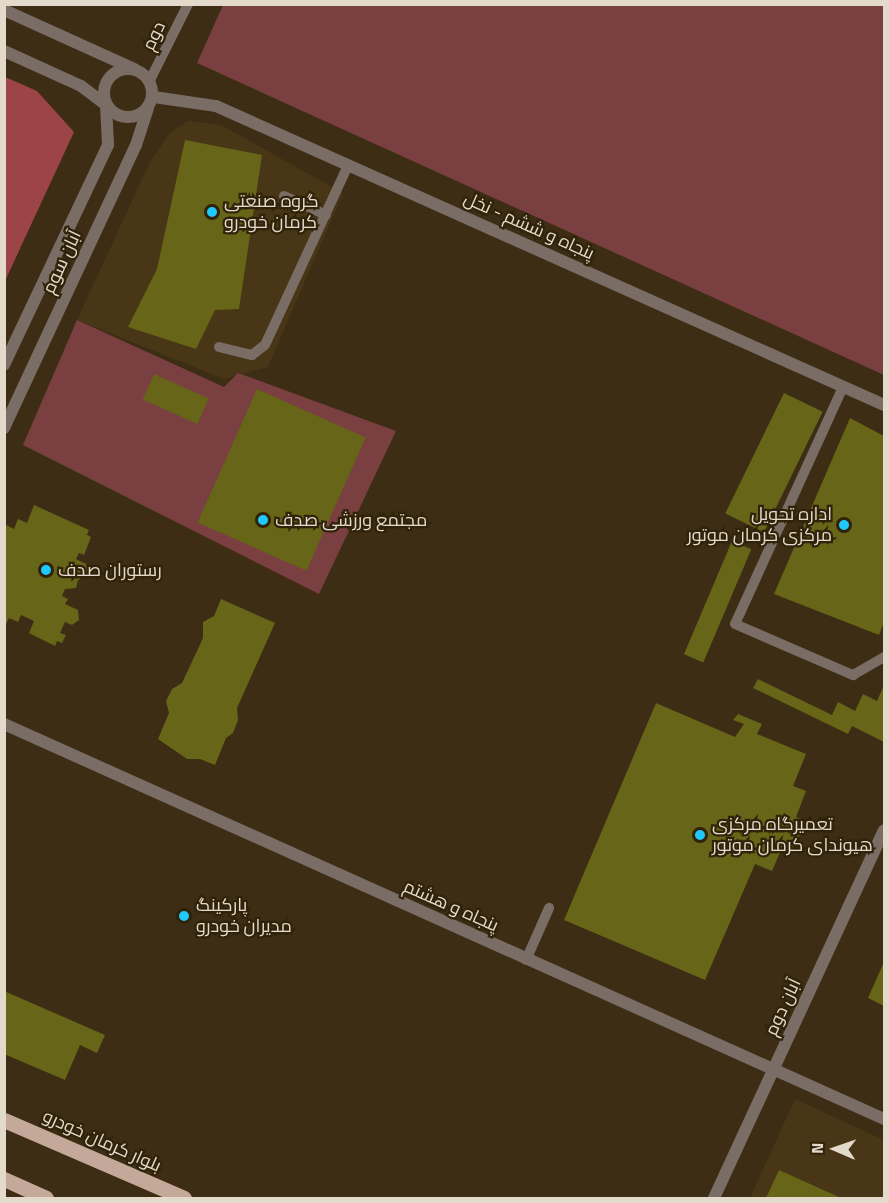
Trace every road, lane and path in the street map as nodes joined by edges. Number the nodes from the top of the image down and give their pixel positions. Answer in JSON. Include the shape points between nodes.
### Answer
{"nodes":[{"id":1,"x":188,"y":4,"type":"edge"},
{"id":2,"x":4,"y":10,"type":"edge"},
{"id":3,"x":4,"y":51,"type":"edge"},
{"id":4,"x":140,"y":72,"type":"junction"},
{"id":5,"x":150,"y":82,"type":"junction"},
{"id":6,"x":154,"y":97,"type":"junction"},
{"id":7,"x":106,"y":105,"type":"junction"},
{"id":8,"x":148,"y":109,"type":"junction"},
{"id":9,"x":348,"y":165,"type":"junction"},
{"id":10,"x":284,"y":196,"type":"dead end"},
{"id":11,"x":326,"y":215,"type":"junction"},
{"id":12,"x":219,"y":347,"type":"dead end"},
{"id":13,"x":4,"y":365,"type":"edge"},
{"id":14,"x":843,"y":387,"type":"junction"},
{"id":15,"x":885,"y":405,"type":"edge"},
{"id":16,"x":4,"y":428,"type":"edge"},
{"id":17,"x":885,"y":657,"type":"edge"},
{"id":18,"x":4,"y":723,"type":"edge"},
{"id":19,"x":885,"y":830,"type":"edge"},
{"id":20,"x":549,"y":908,"type":"dead end"},
{"id":21,"x":526,"y":960,"type":"junction"},
{"id":22,"x":774,"y":1068,"type":"junction"},
{"id":23,"x":885,"y":1119,"type":"edge"},
{"id":24,"x":4,"y":1120,"type":"edge"},
{"id":25,"x":4,"y":1179,"type":"edge"},
{"id":26,"x":46,"y":1198,"type":"edge"},
{"id":27,"x":184,"y":1198,"type":"edge"},
{"id":28,"x":714,"y":1198,"type":"edge"}],
"edges":[{"from":1,"to":5,"type":"lane","name":"دوم"},
{"from":2,"to":4,"type":"street"},
{"from":3,"to":7,"type":"street","via":[[81,86]]},
{"from":4,"to":5,"type":"street"},
{"from":4,"to":7,"type":"street","via":[[126,69],[113,74],[103,91]]},
{"from":5,"to":6,"type":"street"},
{"from":6,"to":8,"type":"street"},
{"from":6,"to":9,"type":"street","name":"پنجاه و ششم - نخل","via":[[216,106]]},
{"from":7,"to":8,"type":"street","via":[[117,114],[132,116]]},
{"from":7,"to":13,"type":"street","name":"آبان سوم","via":[[108,145]]},
{"from":8,"to":16,"type":"street","name":"آبان سوم","via":[[136,146]]},
{"from":9,"to":11,"type":"lane"},
{"from":9,"to":14,"type":"street","name":"پنجاه و ششم - نخل"},
{"from":10,"to":11,"type":"lane"},
{"from":11,"to":12,"type":"lane","via":[[265,345],[252,355]]},
{"from":14,"to":15,"type":"street","name":"پنجاه و ششم - نخل"},
{"from":14,"to":17,"type":"lane","via":[[735,624],[853,675]]},
{"from":18,"to":21,"type":"street","name":"پنجاه و هشتم"},
{"from":19,"to":22,"type":"street","name":"آبان دوم"},
{"from":20,"to":21,"type":"lane"},
{"from":21,"to":22,"type":"street","name":"پنجاه و هشتم"},
{"from":22,"to":23,"type":"street","name":"پنجاه و هشتم"},
{"from":22,"to":28,"type":"street","name":"آبان دوم"},
{"from":24,"to":27,"type":"main road","name":"بلوار کرمان خودرو"},
{"from":25,"to":26,"type":"main road"}]}
